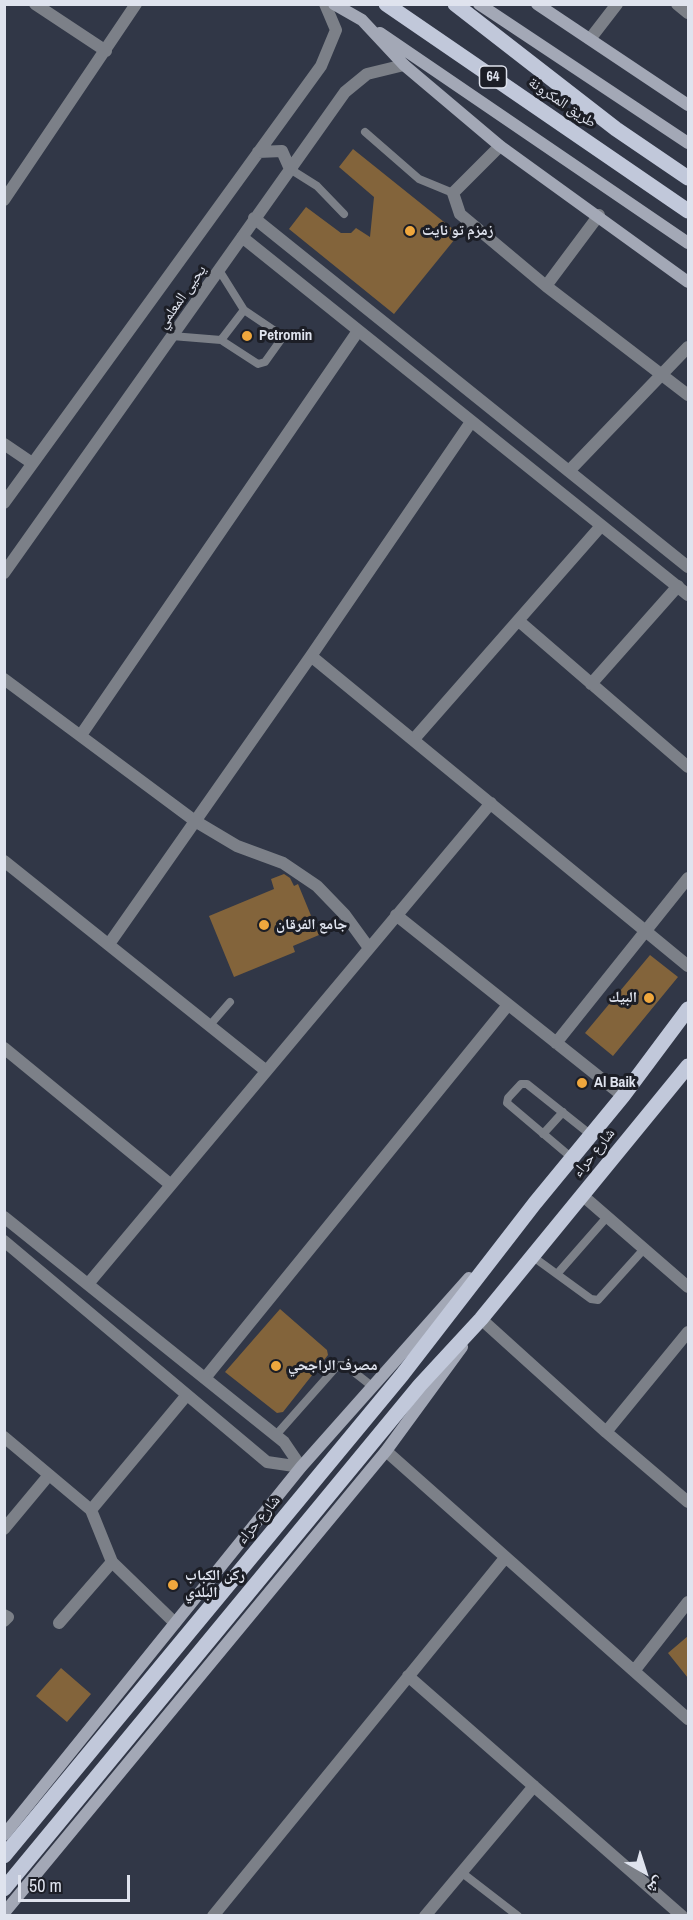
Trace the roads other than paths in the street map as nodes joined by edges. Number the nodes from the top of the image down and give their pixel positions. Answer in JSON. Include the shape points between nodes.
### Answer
{"nodes":[{"id":1,"x":35,"y":4,"type":"edge"},
{"id":2,"x":136,"y":4,"type":"edge"},
{"id":3,"x":325,"y":4,"type":"edge"},
{"id":4,"x":334,"y":4,"type":"edge"},
{"id":5,"x":344,"y":4,"type":"edge"},
{"id":6,"x":386,"y":4,"type":"edge"},
{"id":7,"x":455,"y":4,"type":"edge"},
{"id":8,"x":479,"y":4,"type":"edge"},
{"id":9,"x":537,"y":4,"type":"edge"},
{"id":10,"x":617,"y":4,"type":"edge"},
{"id":11,"x":677,"y":4,"type":"edge"},
{"id":12,"x":688,"y":13,"type":"edge"},
{"id":13,"x":362,"y":20,"type":"junction"},
{"id":14,"x":590,"y":39,"type":"junction"},
{"id":15,"x":106,"y":51,"type":"junction"},
{"id":16,"x":404,"y":65,"type":"junction"},
{"id":17,"x":688,"y":105,"type":"edge"},
{"id":18,"x":365,"y":132,"type":"dead end"},
{"id":19,"x":688,"y":143,"type":"edge"},
{"id":20,"x":500,"y":146,"type":"junction"},
{"id":21,"x":258,"y":152,"type":"junction"},
{"id":22,"x":290,"y":169,"type":"junction"},
{"id":23,"x":688,"y":178,"type":"edge"},
{"id":24,"x":453,"y":194,"type":"junction"},
{"id":25,"x":4,"y":200,"type":"edge"},
{"id":26,"x":688,"y":211,"type":"edge"},
{"id":27,"x":344,"y":214,"type":"dead end"},
{"id":28,"x":598,"y":215,"type":"junction"},
{"id":29,"x":254,"y":218,"type":"junction"},
{"id":30,"x":242,"y":237,"type":"junction"},
{"id":31,"x":688,"y":243,"type":"edge"},
{"id":32,"x":219,"y":270,"type":"junction"},
{"id":33,"x":688,"y":282,"type":"edge"},
{"id":34,"x":546,"y":286,"type":"junction"},
{"id":35,"x":244,"y":310,"type":"junction"},
{"id":36,"x":358,"y":331,"type":"junction"},
{"id":37,"x":172,"y":336,"type":"junction"},
{"id":38,"x":221,"y":340,"type":"junction"},
{"id":39,"x":688,"y":347,"type":"edge"},
{"id":40,"x":662,"y":375,"type":"junction"},
{"id":41,"x":688,"y":395,"type":"edge"},
{"id":42,"x":471,"y":422,"type":"junction"},
{"id":43,"x":4,"y":444,"type":"edge"},
{"id":44,"x":32,"y":463,"type":"junction"},
{"id":45,"x":569,"y":471,"type":"junction"},
{"id":46,"x":4,"y":503,"type":"edge"},
{"id":47,"x":601,"y":526,"type":"junction"},
{"id":48,"x":659,"y":543,"type":"junction"},
{"id":49,"x":648,"y":561,"type":"junction"},
{"id":50,"x":688,"y":567,"type":"edge"},
{"id":51,"x":4,"y":573,"type":"edge"},
{"id":52,"x":678,"y":586,"type":"junction"},
{"id":53,"x":688,"y":596,"type":"edge"},
{"id":54,"x":520,"y":621,"type":"junction"},
{"id":55,"x":311,"y":656,"type":"junction"},
{"id":56,"x":4,"y":679,"type":"edge"},
{"id":57,"x":591,"y":684,"type":"junction"},
{"id":58,"x":81,"y":735,"type":"junction"},
{"id":59,"x":414,"y":740,"type":"junction"},
{"id":60,"x":688,"y":767,"type":"edge"},
{"id":61,"x":491,"y":803,"type":"junction"},
{"id":62,"x":195,"y":821,"type":"junction"},
{"id":63,"x":4,"y":861,"type":"edge"},
{"id":64,"x":688,"y":878,"type":"edge"},
{"id":65,"x":396,"y":915,"type":"junction"},
{"id":66,"x":646,"y":932,"type":"junction"},
{"id":67,"x":109,"y":944,"type":"junction"},
{"id":68,"x":369,"y":948,"type":"junction"},
{"id":69,"x":688,"y":966,"type":"edge"},
{"id":70,"x":230,"y":1002,"type":"dead end"},
{"id":71,"x":508,"y":1005,"type":"junction"},
{"id":72,"x":688,"y":1009,"type":"edge"},
{"id":73,"x":210,"y":1026,"type":"junction"},
{"id":74,"x":556,"y":1043,"type":"junction"},
{"id":75,"x":4,"y":1048,"type":"edge"},
{"id":76,"x":688,"y":1066,"type":"edge"},
{"id":77,"x":265,"y":1070,"type":"junction"},
{"id":78,"x":623,"y":1096,"type":"junction"},
{"id":79,"x":563,"y":1112,"type":"junction"},
{"id":80,"x":543,"y":1134,"type":"junction"},
{"id":81,"x":591,"y":1135,"type":"junction"},
{"id":82,"x":572,"y":1158,"type":"junction"},
{"id":83,"x":171,"y":1185,"type":"junction"},
{"id":84,"x":582,"y":1195,"type":"junction"},
{"id":85,"x":535,"y":1203,"type":"junction"},
{"id":86,"x":4,"y":1217,"type":"edge"},
{"id":87,"x":607,"y":1217,"type":"junction"},
{"id":88,"x":4,"y":1241,"type":"edge"},
{"id":89,"x":644,"y":1248,"type":"junction"},
{"id":90,"x":532,"y":1256,"type":"junction"},
{"id":91,"x":55,"y":1258,"type":"junction"},
{"id":92,"x":41,"y":1272,"type":"junction"},
{"id":93,"x":557,"y":1275,"type":"junction"},
{"id":94,"x":88,"y":1284,"type":"junction"},
{"id":95,"x":688,"y":1287,"type":"edge"},
{"id":96,"x":481,"y":1319,"type":"junction"},
{"id":97,"x":688,"y":1332,"type":"edge"},
{"id":98,"x":205,"y":1378,"type":"junction"},
{"id":99,"x":373,"y":1387,"type":"junction"},
{"id":100,"x":186,"y":1396,"type":"junction"},
{"id":101,"x":606,"y":1432,"type":"junction"},
{"id":102,"x":276,"y":1435,"type":"junction"},
{"id":103,"x":4,"y":1437,"type":"edge"},
{"id":104,"x":386,"y":1450,"type":"junction"},
{"id":105,"x":301,"y":1467,"type":"junction"},
{"id":106,"x":49,"y":1475,"type":"junction"},
{"id":107,"x":688,"y":1502,"type":"edge"},
{"id":108,"x":91,"y":1510,"type":"junction"},
{"id":109,"x":4,"y":1529,"type":"edge"},
{"id":110,"x":505,"y":1558,"type":"junction"},
{"id":111,"x":112,"y":1562,"type":"junction"},
{"id":112,"x":688,"y":1602,"type":"edge"},
{"id":113,"x":4,"y":1615,"type":"edge"},
{"id":114,"x":4,"y":1621,"type":"edge"},
{"id":115,"x":59,"y":1623,"type":"dead end"},
{"id":116,"x":175,"y":1623,"type":"junction"},
{"id":117,"x":634,"y":1671,"type":"junction"},
{"id":118,"x":408,"y":1676,"type":"junction"},
{"id":119,"x":688,"y":1719,"type":"edge"},
{"id":120,"x":534,"y":1786,"type":"junction"},
{"id":121,"x":5,"y":1834,"type":"edge"},
{"id":122,"x":4,"y":1856,"type":"edge"},
{"id":123,"x":461,"y":1872,"type":"junction"},
{"id":124,"x":4,"y":1889,"type":"edge"},
{"id":125,"x":4,"y":1913,"type":"edge"},
{"id":126,"x":213,"y":1916,"type":"edge"},
{"id":127,"x":425,"y":1916,"type":"edge"},
{"id":128,"x":518,"y":1916,"type":"edge"},
{"id":129,"x":682,"y":1916,"type":"edge"}],
"edges":[{"from":1,"to":15,"type":"street"},
{"from":2,"to":15,"type":"street"},
{"from":3,"to":21,"type":"street","name":"يحيى المعلمي","via":[[336,30],[321,66]]},
{"from":4,"to":13,"type":"main road"},
{"from":5,"to":13,"type":"main road"},
{"from":6,"to":26,"type":"main road","name":"طريق المكرونة","number":"64"},
{"from":7,"to":23,"type":"main road","name":"طريق المكرونة","number":"64","via":[[616,129]]},
{"from":8,"to":19,"type":"main road"},
{"from":9,"to":14,"type":"main road"},
{"from":10,"to":14,"type":"street"},
{"from":11,"to":12,"type":"street"},
{"from":13,"to":16,"type":"main road"},
{"from":13,"to":31,"type":"main road"},
{"from":14,"to":17,"type":"main road"},
{"from":15,"to":25,"type":"street"},
{"from":16,"to":20,"type":"main road"},
{"from":16,"to":22,"type":"street","name":"يحيى المعلمي","via":[[367,74],[345,92]]},
{"from":18,"to":24,"type":"lane","via":[[419,179]]},
{"from":20,"to":24,"type":"street"},
{"from":20,"to":28,"type":"main road"},
{"from":21,"to":22,"type":"street","via":[[282,151]]},
{"from":21,"to":44,"type":"street","name":"يحيى المعلمي"},
{"from":22,"to":27,"type":"lane","via":[[317,186]]},
{"from":22,"to":29,"type":"street","name":"يحيى المعلمي"},
{"from":24,"to":34,"type":"street","via":[[460,214]]},
{"from":28,"to":33,"type":"main road"},
{"from":28,"to":34,"type":"street"},
{"from":29,"to":30,"type":"street","name":"يحيى المعلمي"},
{"from":29,"to":45,"type":"street"},
{"from":30,"to":32,"type":"street","name":"يحيى المعلمي"},
{"from":30,"to":36,"type":"street"},
{"from":32,"to":35,"type":"lane"},
{"from":32,"to":37,"type":"street","name":"يحيى المعلمي"},
{"from":34,"to":40,"type":"street"},
{"from":35,"to":38,"type":"lane"},
{"from":35,"to":38,"type":"lane","via":[[278,333],[280,341],[265,362],[258,364]]},
{"from":36,"to":42,"type":"street"},
{"from":36,"to":58,"type":"street"},
{"from":37,"to":38,"type":"lane"},
{"from":37,"to":51,"type":"street","name":"يحيى المعلمي"},
{"from":39,"to":40,"type":"street"},
{"from":40,"to":41,"type":"street"},
{"from":40,"to":45,"type":"street"},
{"from":42,"to":47,"type":"street"},
{"from":42,"to":55,"type":"street"},
{"from":43,"to":44,"type":"street"},
{"from":44,"to":46,"type":"street","name":"يحيى المعلمي"},
{"from":45,"to":48,"type":"street"},
{"from":47,"to":49,"type":"street"},
{"from":47,"to":54,"type":"street"},
{"from":48,"to":49,"type":"street"},
{"from":48,"to":50,"type":"street"},
{"from":49,"to":52,"type":"street"},
{"from":52,"to":53,"type":"street"},
{"from":52,"to":57,"type":"street"},
{"from":54,"to":57,"type":"street"},
{"from":54,"to":59,"type":"street"},
{"from":55,"to":59,"type":"street"},
{"from":55,"to":62,"type":"street"},
{"from":56,"to":58,"type":"street"},
{"from":57,"to":60,"type":"street"},
{"from":58,"to":62,"type":"street"},
{"from":59,"to":61,"type":"street"},
{"from":61,"to":65,"type":"street"},
{"from":61,"to":66,"type":"street"},
{"from":62,"to":67,"type":"street"},
{"from":62,"to":68,"type":"street","via":[[237,846],[282,863],[317,886]]},
{"from":63,"to":67,"type":"street"},
{"from":64,"to":66,"type":"street"},
{"from":65,"to":68,"type":"street"},
{"from":65,"to":71,"type":"street"},
{"from":66,"to":69,"type":"street"},
{"from":66,"to":74,"type":"street"},
{"from":67,"to":73,"type":"street"},
{"from":68,"to":77,"type":"street"},
{"from":70,"to":73,"type":"lane"},
{"from":71,"to":74,"type":"street"},
{"from":71,"to":98,"type":"street"},
{"from":72,"to":78,"type":"main road","name":"شارع حراء"},
{"from":73,"to":77,"type":"street"},
{"from":74,"to":78,"type":"street"},
{"from":75,"to":83,"type":"street"},
{"from":76,"to":84,"type":"main road","name":"شارع حراء"},
{"from":77,"to":83,"type":"street"},
{"from":78,"to":81,"type":"main road","name":"شارع حراء"},
{"from":79,"to":80,"type":"lane"},
{"from":79,"to":80,"type":"lane","via":[[527,1084],[514,1091],[507,1103]]},
{"from":79,"to":81,"type":"lane"},
{"from":80,"to":82,"type":"lane"},
{"from":81,"to":82,"type":"main road","name":"شارع حراء"},
{"from":82,"to":85,"type":"main road","name":"شارع حراء"},
{"from":83,"to":94,"type":"street"},
{"from":84,"to":87,"type":"street"},
{"from":84,"to":90,"type":"main road","name":"شارع حراء"},
{"from":85,"to":99,"type":"main road","name":"شارع حراء"},
{"from":85,"to":122,"type":"main road","name":"شارع حراء","via":[[402,1375]]},
{"from":86,"to":91,"type":"street"},
{"from":87,"to":89,"type":"street"},
{"from":87,"to":93,"type":"lane"},
{"from":88,"to":92,"type":"street"},
{"from":89,"to":93,"type":"lane","via":[[598,1300]]},
{"from":89,"to":95,"type":"street"},
{"from":90,"to":93,"type":"lane"},
{"from":90,"to":96,"type":"main road","name":"شارع حراء"},
{"from":91,"to":92,"type":"street"},
{"from":91,"to":94,"type":"street"},
{"from":92,"to":100,"type":"street"},
{"from":94,"to":98,"type":"street"},
{"from":96,"to":101,"type":"street"},
{"from":96,"to":104,"type":"main road","name":"شارع حراء"},
{"from":96,"to":124,"type":"main road","name":"شارع حراء","via":[[420,1385]]},
{"from":97,"to":101,"type":"street"},
{"from":98,"to":102,"type":"street"},
{"from":99,"to":102,"type":"lane","via":[[345,1365],[338,1365]]},
{"from":99,"to":105,"type":"main road","name":"شارع حراء"},
{"from":100,"to":105,"type":"street","via":[[267,1462]]},
{"from":100,"to":108,"type":"street"},
{"from":101,"to":107,"type":"street"},
{"from":102,"to":105,"type":"street"},
{"from":103,"to":106,"type":"street"},
{"from":104,"to":110,"type":"street"},
{"from":104,"to":125,"type":"main road","name":"شارع حراء"},
{"from":105,"to":116,"type":"main road","name":"شارع حراء"},
{"from":106,"to":108,"type":"street"},
{"from":106,"to":109,"type":"street"},
{"from":108,"to":111,"type":"street"},
{"from":110,"to":117,"type":"street"},
{"from":110,"to":118,"type":"street"},
{"from":111,"to":115,"type":"street"},
{"from":111,"to":116,"type":"street"},
{"from":112,"to":117,"type":"street"},
{"from":113,"to":114,"type":"street","via":[[8,1617]]},
{"from":116,"to":121,"type":"main road","name":"شارع حراء"},
{"from":117,"to":119,"type":"street"},
{"from":118,"to":120,"type":"street"},
{"from":118,"to":126,"type":"street"},
{"from":120,"to":123,"type":"street"},
{"from":120,"to":129,"type":"street"},
{"from":123,"to":127,"type":"street"},
{"from":123,"to":128,"type":"lane"}]}
